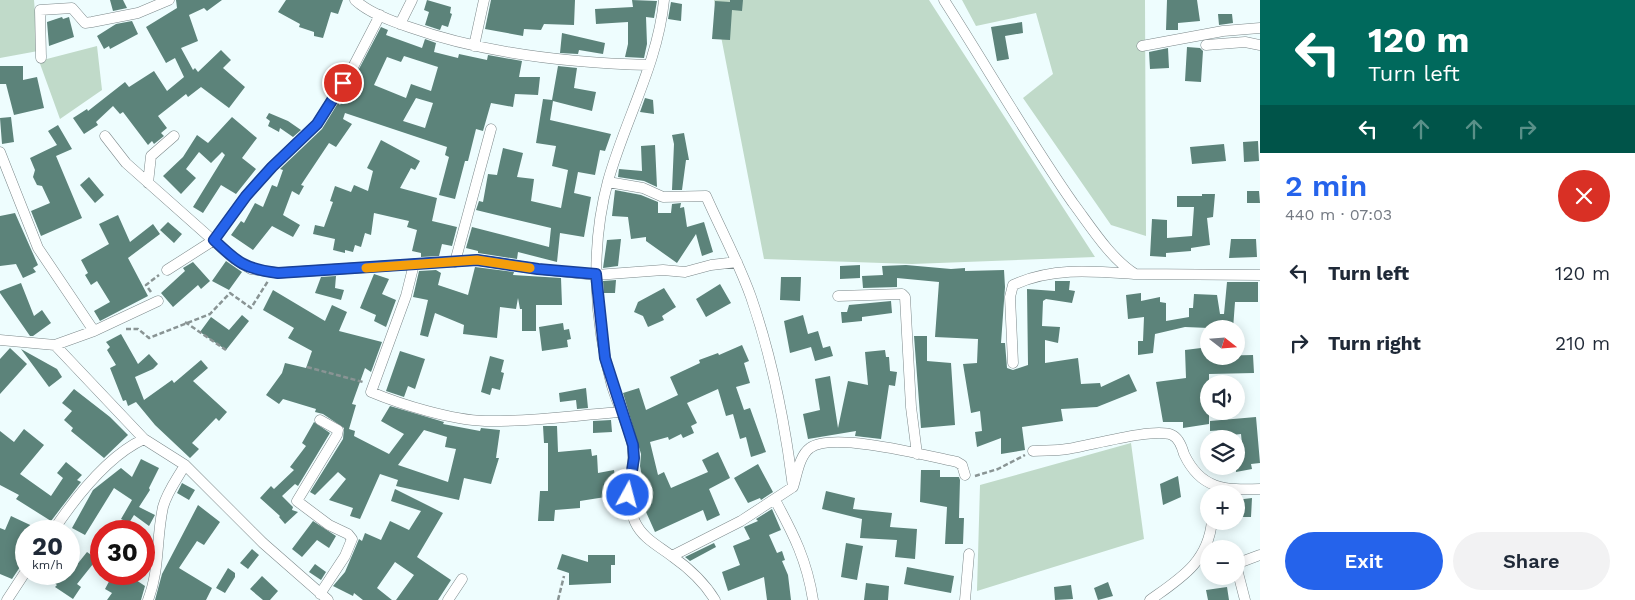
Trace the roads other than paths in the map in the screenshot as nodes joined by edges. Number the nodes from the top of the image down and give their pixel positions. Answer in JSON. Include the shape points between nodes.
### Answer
{"nodes":[{"id":1,"x":169,"y":0,"type":"edge"},
{"id":2,"x":355,"y":0,"type":"edge"},
{"id":3,"x":412,"y":0,"type":"edge"},
{"id":4,"x":484,"y":0,"type":"edge"},
{"id":5,"x":664,"y":0,"type":"edge"},
{"id":6,"x":944,"y":0,"type":"edge"},
{"id":7,"x":380,"y":15,"type":"junction"},
{"id":8,"x":400,"y":24,"type":"junction"},
{"id":9,"x":1260,"y":28,"type":"edge"},
{"id":10,"x":1206,"y":45,"type":"dead end"},
{"id":11,"x":1260,"y":45,"type":"edge"},
{"id":12,"x":474,"y":46,"type":"junction"},
{"id":13,"x":1142,"y":46,"type":"dead end"},
{"id":14,"x":41,"y":55,"type":"dead end"},
{"id":15,"x":649,"y":64,"type":"junction"},
{"id":16,"x":491,"y":129,"type":"dead end"},
{"id":17,"x":105,"y":136,"type":"dead end"},
{"id":18,"x":174,"y":136,"type":"dead end"},
{"id":19,"x":0,"y":152,"type":"edge"},
{"id":20,"x":608,"y":182,"type":"junction"},
{"id":21,"x":148,"y":183,"type":"junction"},
{"id":22,"x":214,"y":240,"type":"junction"},
{"id":23,"x":455,"y":262,"type":"junction"},
{"id":24,"x":737,"y":262,"type":"junction"},
{"id":25,"x":414,"y":264,"type":"junction"},
{"id":26,"x":167,"y":270,"type":"road end"},
{"id":27,"x":596,"y":274,"type":"junction"},
{"id":28,"x":1135,"y":274,"type":"junction"},
{"id":29,"x":1260,"y":275,"type":"edge"},
{"id":30,"x":838,"y":296,"type":"dead end"},
{"id":31,"x":158,"y":301,"type":"road end"},
{"id":32,"x":94,"y":331,"type":"junction"},
{"id":33,"x":0,"y":340,"type":"edge"},
{"id":34,"x":55,"y":345,"type":"junction"},
{"id":35,"x":1013,"y":363,"type":"dead end"},
{"id":36,"x":622,"y":412,"type":"junction"},
{"id":37,"x":320,"y":420,"type":"dead end"},
{"id":38,"x":144,"y":439,"type":"junction"},
{"id":39,"x":1033,"y":451,"type":"road end"},
{"id":40,"x":918,"y":454,"type":"junction"},
{"id":41,"x":185,"y":465,"type":"junction"},
{"id":42,"x":968,"y":476,"type":"road end"},
{"id":43,"x":1212,"y":485,"type":"edge"},
{"id":44,"x":794,"y":487,"type":"junction"},
{"id":45,"x":1260,"y":490,"type":"edge"},
{"id":46,"x":1245,"y":491,"type":"edge"},
{"id":47,"x":775,"y":500,"type":"junction"},
{"id":48,"x":61,"y":520,"type":"edge"},
{"id":49,"x":1211,"y":530,"type":"edge"},
{"id":50,"x":969,"y":554,"type":"dead end"},
{"id":51,"x":1260,"y":555,"type":"edge"},
{"id":52,"x":672,"y":556,"type":"junction"},
{"id":53,"x":462,"y":579,"type":"dead end"},
{"id":54,"x":17,"y":585,"type":"edge"},
{"id":55,"x":324,"y":597,"type":"edge"},
{"id":56,"x":7,"y":600,"type":"edge"},
{"id":57,"x":148,"y":600,"type":"edge"},
{"id":58,"x":448,"y":600,"type":"edge"},
{"id":59,"x":715,"y":600,"type":"edge"},
{"id":60,"x":813,"y":600,"type":"edge"},
{"id":61,"x":965,"y":600,"type":"edge"},
{"id":62,"x":1150,"y":600,"type":"edge"},
{"id":63,"x":1244,"y":600,"type":"edge"}],
"edges":[{"from":1,"to":14,"type":"street","via":[[138,13],[85,23],[72,8],[40,10],[41,58]]},
{"from":2,"to":7,"type":"street"},
{"from":3,"to":8,"type":"street"},
{"from":4,"to":12,"type":"street"},
{"from":5,"to":15,"type":"street"},
{"from":6,"to":28,"type":"street","via":[[1092,230]]},
{"from":7,"to":8,"type":"street"},
{"from":7,"to":22,"type":"street","via":[[317,124],[246,196]]},
{"from":8,"to":12,"type":"street"},
{"from":9,"to":13,"type":"street","via":[[1223,31]]},
{"from":10,"to":11,"type":"street","via":[[1246,42]]},
{"from":12,"to":15,"type":"street","via":[[606,64]]},
{"from":15,"to":20,"type":"street"},
{"from":16,"to":23,"type":"street"},
{"from":17,"to":21,"type":"street","via":[[126,163]]},
{"from":18,"to":21,"type":"street","via":[[151,156]]},
{"from":19,"to":32,"type":"street","via":[[38,248]]},
{"from":20,"to":24,"type":"street","via":[[643,188],[663,197],[706,196]]},
{"from":20,"to":27,"type":"street","via":[[600,222]]},
{"from":21,"to":22,"type":"street"},
{"from":22,"to":25,"type":"street","via":[[251,269],[273,272]]},
{"from":22,"to":26,"type":"street"},
{"from":23,"to":25,"type":"street"},
{"from":23,"to":27,"type":"street","via":[[477,260]]},
{"from":24,"to":27,"type":"street","via":[[685,272]]},
{"from":24,"to":44,"type":"street","via":[[761,328]]},
{"from":25,"to":36,"type":"street","via":[[406,296],[371,392],[438,413],[483,421]]},
{"from":27,"to":36,"type":"street","via":[[605,358]]},
{"from":28,"to":29,"type":"street"},
{"from":28,"to":35,"type":"street","via":[[1044,273],[1013,285],[1010,297]]},
{"from":30,"to":40,"type":"street","via":[[905,296]]},
{"from":31,"to":32,"type":"street"},
{"from":32,"to":34,"type":"street"},
{"from":33,"to":34,"type":"street"},
{"from":34,"to":38,"type":"street"},
{"from":36,"to":52,"type":"street","via":[[633,445],[628,495],[635,522],[649,541]]},
{"from":37,"to":55,"type":"street","via":[[338,430],[337,435],[297,501],[352,539]]},
{"from":38,"to":41,"type":"street"},
{"from":38,"to":48,"type":"street","via":[[122,452],[85,488]]},
{"from":39,"to":43,"type":"street","via":[[1167,433],[1178,440],[1190,466]]},
{"from":40,"to":42,"type":"street","via":[[957,462]]},
{"from":40,"to":44,"type":"street","via":[[829,442],[810,448],[802,458]]},
{"from":41,"to":55,"type":"street","via":[[263,543]]},
{"from":41,"to":57,"type":"street","via":[[163,507],[157,573]]},
{"from":44,"to":47,"type":"street"},
{"from":45,"to":46,"type":"street"},
{"from":47,"to":52,"type":"street"},
{"from":47,"to":60,"type":"street","via":[[797,539],[808,570]]},
{"from":49,"to":62,"type":"street","via":[[1201,558],[1176,582]]},
{"from":50,"to":61,"type":"street"},
{"from":51,"to":63,"type":"street","via":[[1241,562],[1237,569]]},
{"from":52,"to":59,"type":"street","via":[[701,580]]},
{"from":53,"to":58,"type":"street"},
{"from":54,"to":56,"type":"street"}]}
